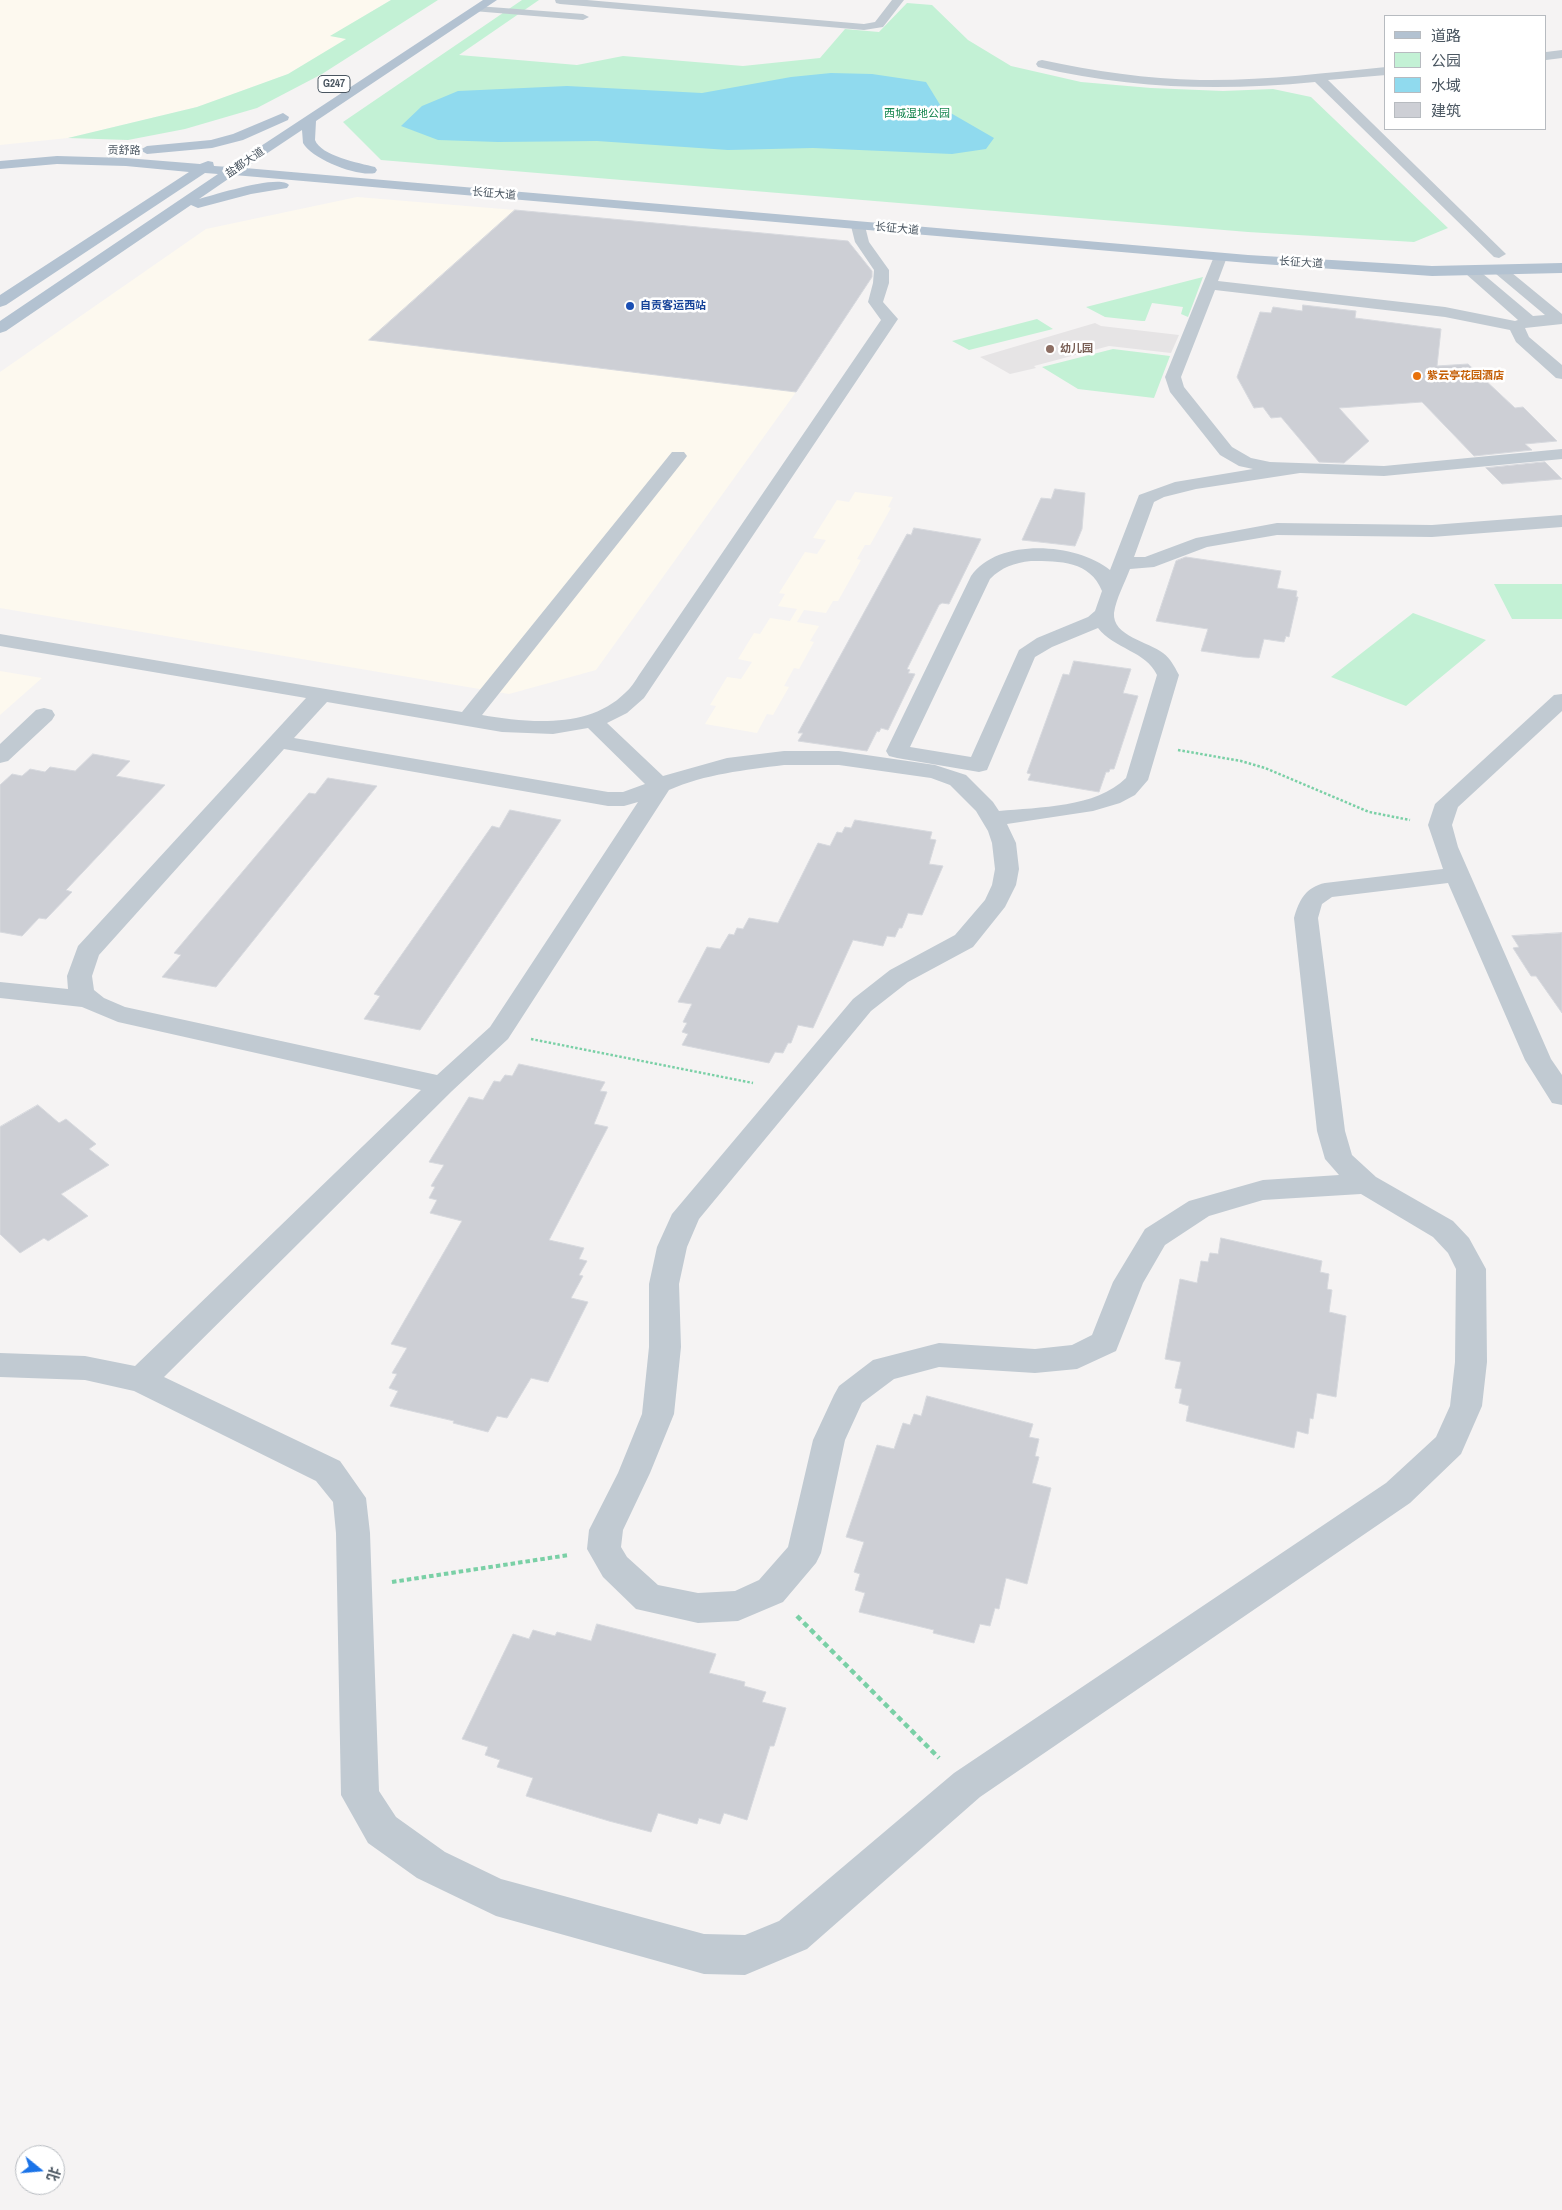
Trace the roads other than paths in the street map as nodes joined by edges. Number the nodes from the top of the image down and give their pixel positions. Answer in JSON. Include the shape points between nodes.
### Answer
{"nodes":[{"id":1,"x":491,"y":0,"type":"edge"},
{"id":2,"x":562,"y":0,"type":"edge"},
{"id":3,"x":898,"y":0,"type":"edge"},
{"id":4,"x":477,"y":9,"type":"junction"},
{"id":5,"x":594,"y":18,"type":"dead end"},
{"id":6,"x":749,"y":29,"type":"dead end"},
{"id":7,"x":826,"y":35,"type":"dead end"},
{"id":8,"x":1562,"y":54,"type":"edge"},
{"id":9,"x":1547,"y":56,"type":"edge"},
{"id":10,"x":1042,"y":64,"type":"dead end"},
{"id":11,"x":1384,"y":71,"type":"edge"},
{"id":12,"x":1317,"y":77,"type":"junction"},
{"id":13,"x":310,"y":119,"type":"junction"},
{"id":14,"x":139,"y":151,"type":"junction"},
{"id":15,"x":224,"y":155,"type":"junction"},
{"id":16,"x":0,"y":156,"type":"edge"},
{"id":17,"x":248,"y":160,"type":"junction"},
{"id":18,"x":92,"y":161,"type":"junction"},
{"id":19,"x":0,"y":165,"type":"edge"},
{"id":20,"x":203,"y":168,"type":"junction"},
{"id":21,"x":370,"y":170,"type":"junction"},
{"id":22,"x":233,"y":171,"type":"junction"},
{"id":23,"x":359,"y":182,"type":"junction"},
{"id":24,"x":143,"y":208,"type":"junction"},
{"id":25,"x":175,"y":210,"type":"junction"},
{"id":26,"x":858,"y":226,"type":"junction"},
{"id":27,"x":1258,"y":245,"type":"dead end"},
{"id":28,"x":1480,"y":254,"type":"dead end"},
{"id":29,"x":1499,"y":254,"type":"junction"},
{"id":30,"x":1517,"y":254,"type":"dead end"},
{"id":31,"x":1220,"y":257,"type":"junction"},
{"id":32,"x":1562,"y":268,"type":"edge"},
{"id":33,"x":1471,"y":271,"type":"junction"},
{"id":34,"x":1501,"y":271,"type":"junction"},
{"id":35,"x":1209,"y":285,"type":"junction"},
{"id":36,"x":0,"y":302,"type":"edge"},
{"id":37,"x":1560,"y":319,"type":"edge"},
{"id":38,"x":1523,"y":323,"type":"junction"},
{"id":39,"x":0,"y":328,"type":"edge"},
{"id":40,"x":1562,"y":374,"type":"edge"},
{"id":41,"x":1226,"y":451,"type":"junction"},
{"id":42,"x":1562,"y":454,"type":"edge"},
{"id":43,"x":678,"y":456,"type":"dead end"},
{"id":44,"x":1301,"y":468,"type":"junction"},
{"id":45,"x":1207,"y":483,"type":"junction"},
{"id":46,"x":1562,"y":521,"type":"edge"},
{"id":47,"x":1131,"y":541,"type":"junction"},
{"id":48,"x":1069,"y":558,"type":"junction"},
{"id":49,"x":1122,"y":563,"type":"junction"},
{"id":50,"x":1112,"y":591,"type":"junction"},
{"id":51,"x":1104,"y":614,"type":"junction"},
{"id":52,"x":0,"y":640,"type":"edge"},
{"id":53,"x":322,"y":694,"type":"junction"},
{"id":54,"x":1562,"y":700,"type":"edge"},
{"id":55,"x":44,"y":715,"type":"dead end"},
{"id":56,"x":468,"y":719,"type":"junction"},
{"id":57,"x":592,"y":720,"type":"junction"},
{"id":58,"x":279,"y":742,"type":"junction"},
{"id":59,"x":0,"y":756,"type":"edge"},
{"id":60,"x":894,"y":758,"type":"junction"},
{"id":61,"x":660,"y":786,"type":"junction"},
{"id":62,"x":608,"y":799,"type":"junction"},
{"id":63,"x":638,"y":818,"type":"junction"},
{"id":64,"x":994,"y":819,"type":"junction"},
{"id":65,"x":1457,"y":876,"type":"junction"},
{"id":66,"x":0,"y":990,"type":"edge"},
{"id":67,"x":87,"y":999,"type":"junction"},
{"id":68,"x":442,"y":1085,"type":"junction"},
{"id":69,"x":1562,"y":1096,"type":"edge"},
{"id":70,"x":1366,"y":1184,"type":"junction"},
{"id":71,"x":0,"y":1365,"type":"edge"},
{"id":72,"x":141,"y":1380,"type":"junction"}],
"edges":[{"from":1,"to":4,"type":"main road","name":"盐都大道","number":"G247"},
{"from":2,"to":3,"type":"street","via":[[864,27],[879,25]]},
{"from":4,"to":5,"type":"street"},
{"from":4,"to":13,"type":"main road","name":"盐都大道","number":"G247"},
{"from":6,"to":7,"type":"street"},
{"from":8,"to":9,"type":"street"},
{"from":10,"to":12,"type":"street","via":[[1090,75],[1149,81],[1223,84]]},
{"from":11,"to":12,"type":"street"},
{"from":12,"to":29,"type":"street"},
{"from":13,"to":17,"type":"main road","name":"盐都大道","number":"G247"},
{"from":13,"to":21,"type":"main road","via":[[307,135],[310,146],[320,154]]},
{"from":14,"to":15,"type":"main road","name":"贡舒路"},
{"from":14,"to":15,"type":"main road","name":"盐都大道","via":[[212,144],[238,137],[287,115]]},
{"from":14,"to":16,"type":"main road","name":"贡舒路","via":[[68,150]]},
{"from":15,"to":17,"type":"main road","name":"贡舒路"},
{"from":15,"to":20,"type":"main road","name":"盐都大道"},
{"from":17,"to":21,"type":"main road","name":"长征大道"},
{"from":17,"to":22,"type":"main road","name":"盐都大道","number":"G247"},
{"from":18,"to":19,"type":"main road","name":"贡舒路","via":[[57,160]]},
{"from":18,"to":20,"type":"main road","name":"贡舒路"},
{"from":18,"to":24,"type":"main road","via":[[129,168],[145,181],[151,191]]},
{"from":20,"to":22,"type":"main road","name":"贡舒路"},
{"from":20,"to":24,"type":"main road","name":"盐都大道"},
{"from":21,"to":27,"type":"main road","name":"长征大道"},
{"from":22,"to":23,"type":"main road","name":"长征大道"},
{"from":22,"to":25,"type":"main road","name":"盐都大道"},
{"from":23,"to":25,"type":"main road","via":[[309,183],[250,190]]},
{"from":23,"to":26,"type":"main road","name":"长征大道"},
{"from":24,"to":36,"type":"main road","name":"盐都大道"},
{"from":25,"to":39,"type":"main road","name":"盐都大道"},
{"from":26,"to":31,"type":"main road","name":"长征大道"},
{"from":26,"to":57,"type":"street","via":[[860,239],[882,274],[875,300],[877,309],[890,319],[633,698],[615,711]]},
{"from":28,"to":29,"type":"main road"},
{"from":29,"to":30,"type":"main road"},
{"from":31,"to":33,"type":"main road","name":"长征大道"},
{"from":31,"to":35,"type":"street"},
{"from":32,"to":34,"type":"main road","name":"长征大道"},
{"from":33,"to":34,"type":"main road","name":"长征大道"},
{"from":33,"to":38,"type":"street"},
{"from":34,"to":37,"type":"street"},
{"from":35,"to":38,"type":"street"},
{"from":35,"to":41,"type":"street","via":[[1173,377]]},
{"from":37,"to":38,"type":"street"},
{"from":38,"to":40,"type":"street","via":[[1522,339]]},
{"from":41,"to":44,"type":"street","via":[[1257,465]]},
{"from":41,"to":45,"type":"street","via":[[1231,458],[1227,472]]},
{"from":42,"to":44,"type":"street","via":[[1399,470]]},
{"from":43,"to":56,"type":"street"},
{"from":44,"to":45,"type":"street"},
{"from":45,"to":47,"type":"street","via":[[1173,488],[1146,499]]},
{"from":46,"to":49,"type":"street","via":[[1432,531],[1276,529],[1203,542],[1147,563]]},
{"from":47,"to":48,"type":"street","via":[[1111,554]]},
{"from":47,"to":49,"type":"street"},
{"from":48,"to":50,"type":"street","via":[[1090,564],[1104,573],[1112,582]]},
{"from":48,"to":60,"type":"street","via":[[1017,555],[985,568]]},
{"from":49,"to":50,"type":"street"},
{"from":50,"to":51,"type":"street"},
{"from":51,"to":60,"type":"street","via":[[1090,625],[1043,643],[1026,654],[980,765]]},
{"from":51,"to":64,"type":"street","via":[[1112,633],[1157,657],[1167,668],[1168,682],[1132,788],[1101,803]]},
{"from":52,"to":53,"type":"street"},
{"from":53,"to":56,"type":"street"},
{"from":53,"to":58,"type":"street"},
{"from":54,"to":65,"type":"street","via":[[1447,804],[1440,825]]},
{"from":55,"to":59,"type":"street"},
{"from":56,"to":57,"type":"street","via":[[535,728]]},
{"from":57,"to":61,"type":"street"},
{"from":58,"to":62,"type":"street"},
{"from":58,"to":67,"type":"street","via":[[87,952],[79,971],[79,985]]},
{"from":60,"to":61,"type":"street","via":[[822,757],[757,761],[700,771]]},
{"from":60,"to":64,"type":"street","via":[[958,780]]},
{"from":61,"to":62,"type":"street","via":[[624,798]]},
{"from":61,"to":63,"type":"street"},
{"from":62,"to":63,"type":"street","via":[[634,806],[638,810]]},
{"from":63,"to":68,"type":"street","via":[[499,1033]]},
{"from":64,"to":70,"type":"street","via":[[1007,863],[1004,885],[996,902],[964,941],[899,976],[862,1005],[687,1214],[672,1248],[664,1284],[665,1347],[658,1414],[606,1530],[604,1549],[615,1567],[648,1598],[698,1608],[738,1606],[771,1591],[804,1553],[829,1440],[850,1395],[884,1369],[939,1355],[1035,1361],[1077,1357],[1106,1343],[1128,1282],[1155,1237],[1199,1208],[1263,1190]]},
{"from":65,"to":69,"type":"street","via":[[1538,1060]]},
{"from":65,"to":70,"type":"street","via":[[1325,890],[1311,901],[1306,918],[1331,1131],[1339,1159]]},
{"from":66,"to":67,"type":"street"},
{"from":67,"to":68,"type":"street","via":[[118,1014]]},
{"from":68,"to":72,"type":"street"},
{"from":70,"to":72,"type":"street","via":[[1443,1229],[1459,1246],[1471,1269],[1471,1362],[1466,1406],[1449,1445],[1398,1493],[967,1785],[793,1935],[745,1955],[704,1954],[496,1897],[431,1865],[382,1830],[360,1795],[350,1498],[328,1472]]},
{"from":71,"to":72,"type":"street","via":[[85,1368]]}]}
